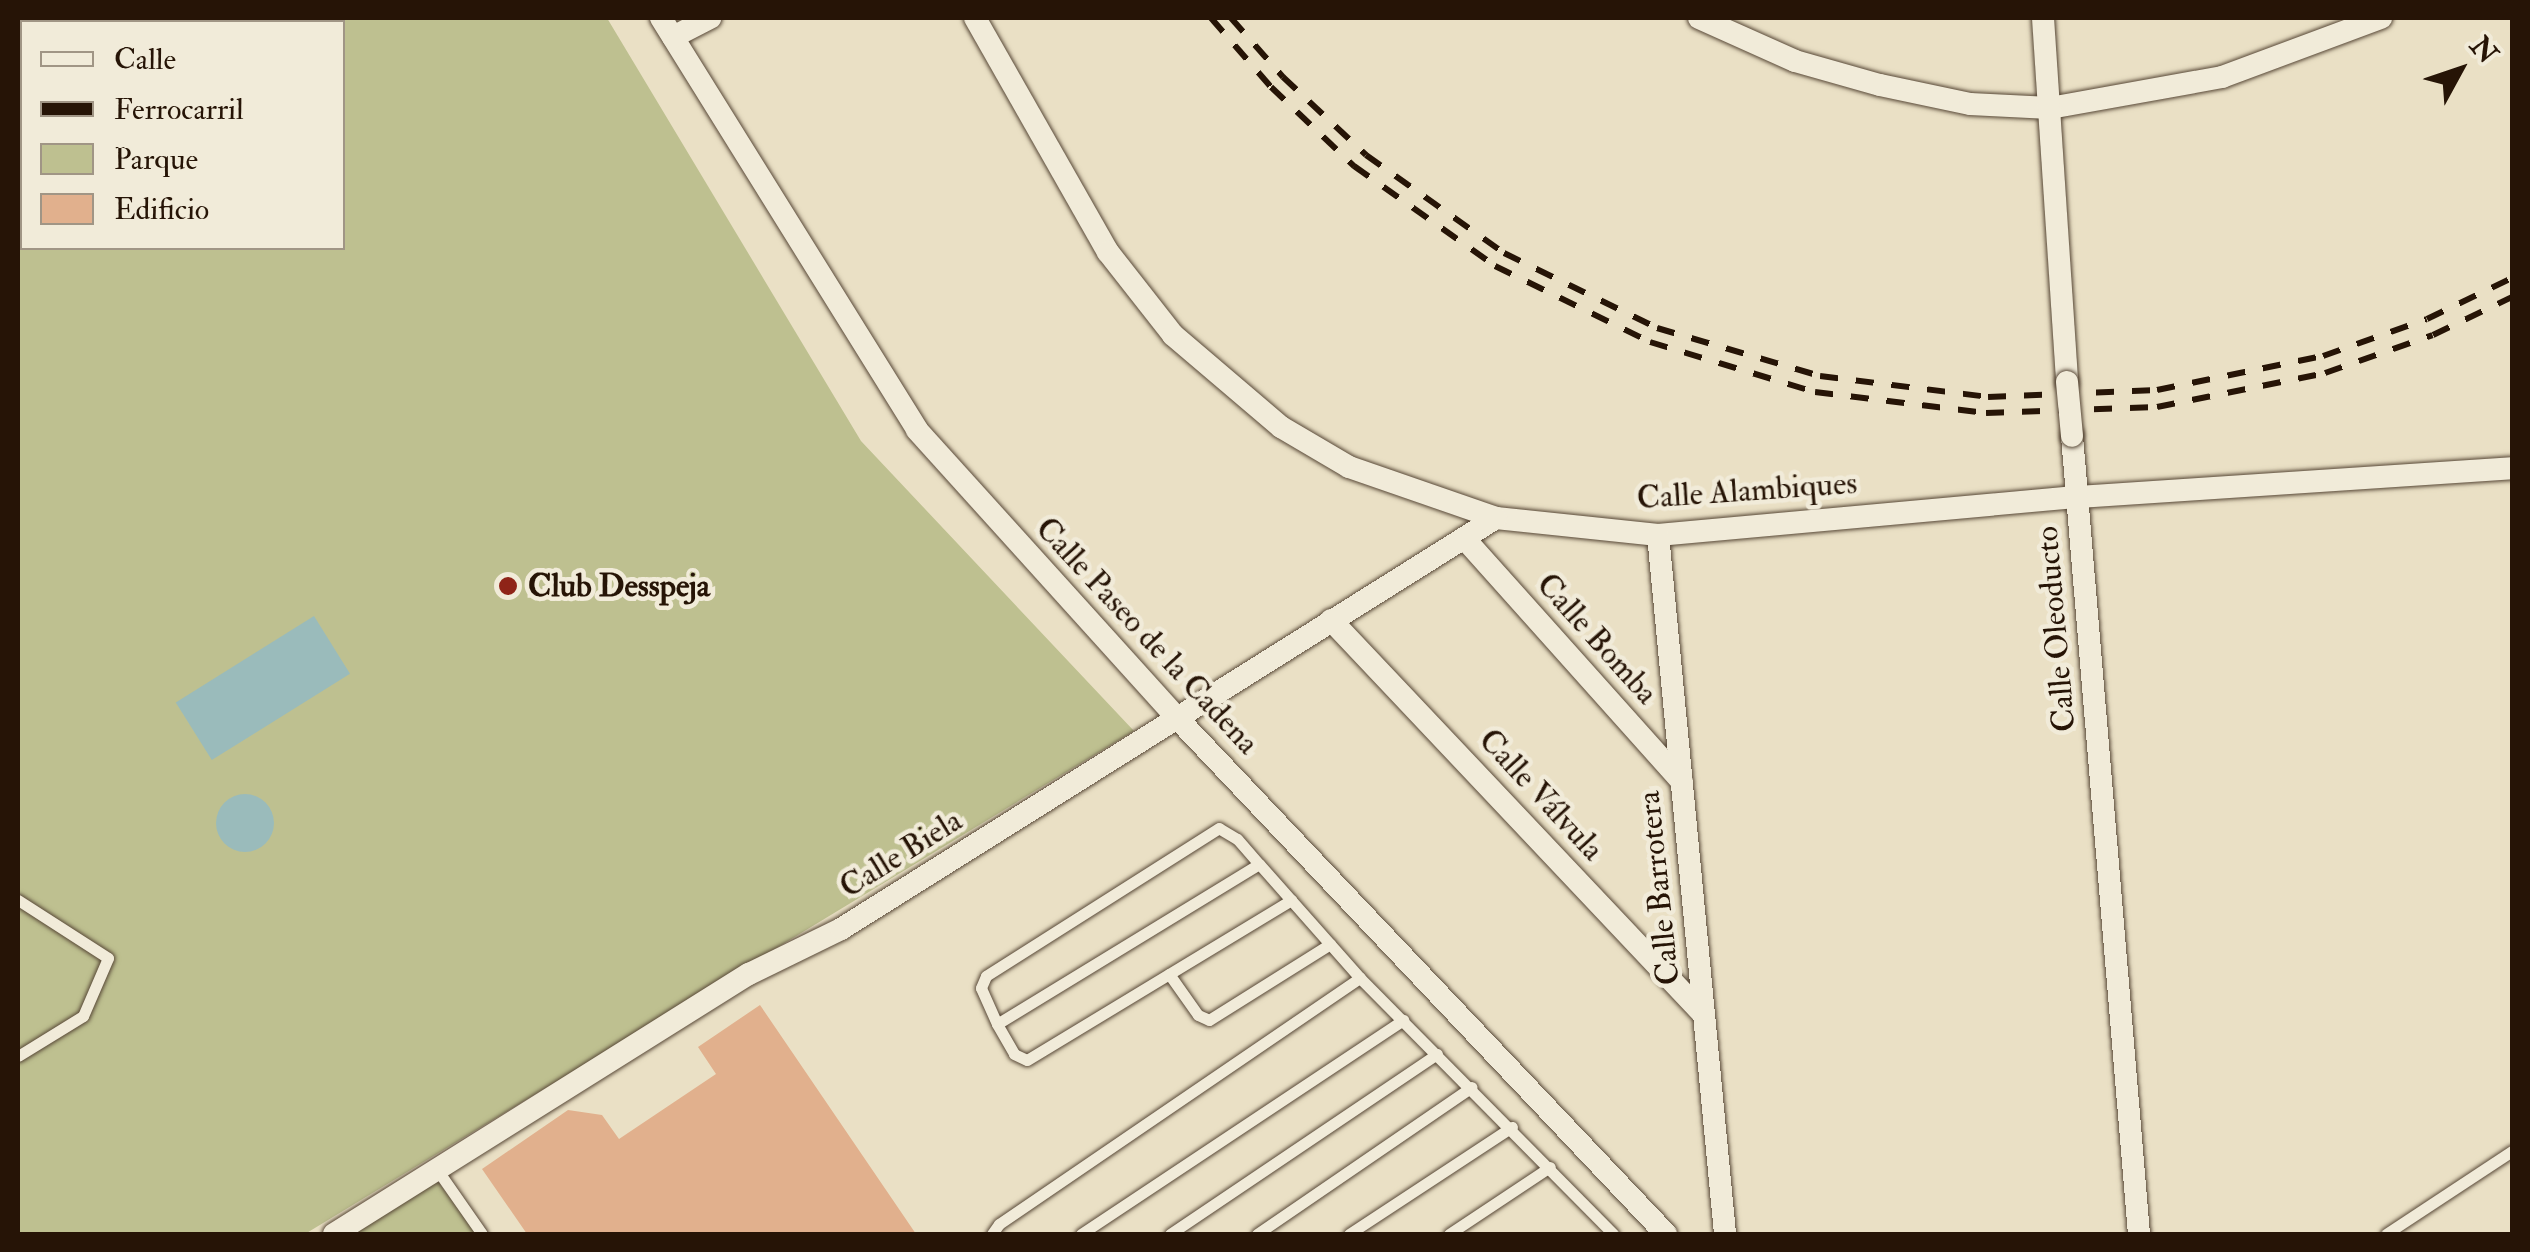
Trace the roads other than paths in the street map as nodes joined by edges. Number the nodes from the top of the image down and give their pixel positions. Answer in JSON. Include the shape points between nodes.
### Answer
{"nodes":[{"id":1,"x":710,"y":18,"type":"edge"},
{"id":2,"x":975,"y":18,"type":"edge"},
{"id":3,"x":1699,"y":18,"type":"edge"},
{"id":4,"x":2043,"y":18,"type":"edge"},
{"id":5,"x":2381,"y":18,"type":"edge"},
{"id":6,"x":667,"y":27,"type":"edge"},
{"id":7,"x":2050,"y":108,"type":"junction"},
{"id":8,"x":2512,"y":468,"type":"edge"},
{"id":9,"x":2078,"y":496,"type":"junction"},
{"id":10,"x":1496,"y":518,"type":"junction"},
{"id":11,"x":1658,"y":535,"type":"junction"},
{"id":12,"x":1464,"y":538,"type":"junction"},
{"id":13,"x":1331,"y":620,"type":"junction"},
{"id":14,"x":1180,"y":720,"type":"junction"},
{"id":15,"x":1682,"y":782,"type":"junction"},
{"id":16,"x":1258,"y":864,"type":"junction"},
{"id":17,"x":18,"y":900,"type":"edge"},
{"id":18,"x":1291,"y":900,"type":"junction"},
{"id":19,"x":1330,"y":944,"type":"junction"},
{"id":20,"x":1169,"y":974,"type":"junction"},
{"id":21,"x":1360,"y":978,"type":"junction"},
{"id":22,"x":1704,"y":1015,"type":"junction"},
{"id":23,"x":1403,"y":1020,"type":"junction"},
{"id":24,"x":997,"y":1024,"type":"junction"},
{"id":25,"x":1438,"y":1054,"type":"junction"},
{"id":26,"x":19,"y":1055,"type":"edge"},
{"id":27,"x":1472,"y":1088,"type":"junction"},
{"id":28,"x":1512,"y":1127,"type":"junction"},
{"id":29,"x":2512,"y":1151,"type":"edge"},
{"id":30,"x":1550,"y":1167,"type":"junction"},
{"id":31,"x":436,"y":1168,"type":"junction"},
{"id":32,"x":334,"y":1234,"type":"edge"},
{"id":33,"x":482,"y":1234,"type":"edge"},
{"id":34,"x":992,"y":1234,"type":"edge"},
{"id":35,"x":1081,"y":1234,"type":"edge"},
{"id":36,"x":1170,"y":1234,"type":"edge"},
{"id":37,"x":1257,"y":1234,"type":"edge"},
{"id":38,"x":1350,"y":1234,"type":"edge"},
{"id":39,"x":1449,"y":1234,"type":"edge"},
{"id":40,"x":1613,"y":1234,"type":"edge"},
{"id":41,"x":1666,"y":1234,"type":"edge"},
{"id":42,"x":1725,"y":1234,"type":"edge"},
{"id":43,"x":2139,"y":1234,"type":"edge"},
{"id":44,"x":2386,"y":1234,"type":"edge"}],
"edges":[{"from":1,"to":6,"type":"street"},
{"from":2,"to":10,"type":"street","name":"Calle Alambiques","via":[[1108,252],[1172,335],[1281,427],[1348,467]]},
{"from":3,"to":7,"type":"street","via":[[1795,60],[1880,84],[1970,104]]},
{"from":4,"to":7,"type":"street","name":"Calle Oleoducto"},
{"from":5,"to":7,"type":"street","via":[[2222,77]]},
{"from":6,"to":14,"type":"street","name":"Calle Paseo de la Cadena","via":[[917,430]]},
{"from":7,"to":9,"type":"street","name":"Calle Oleoducto","bridge":true},
{"from":8,"to":9,"type":"street","name":"Calle Alambiques"},
{"from":9,"to":11,"type":"street","name":"Calle Alambiques"},
{"from":9,"to":43,"type":"street","name":"Calle Oleoducto"},
{"from":10,"to":11,"type":"street","name":"Calle Alambiques"},
{"from":10,"to":12,"type":"street","name":"Calle Biela"},
{"from":11,"to":15,"type":"street","name":"Calle Barrotera"},
{"from":12,"to":13,"type":"street","name":"Calle Biela"},
{"from":12,"to":15,"type":"street","name":"Calle Bomba"},
{"from":13,"to":14,"type":"street","name":"Calle Biela"},
{"from":13,"to":22,"type":"street","name":"Calle Válvula"},
{"from":14,"to":31,"type":"street","name":"Calle Biela"},
{"from":14,"to":41,"type":"street","name":"Calle Paseo de la Cadena"},
{"from":15,"to":22,"type":"street","name":"Calle Barrotera"},
{"from":16,"to":18,"type":"lane"},
{"from":16,"to":24,"type":"lane"},
{"from":16,"to":24,"type":"lane","via":[[1220,828],[986,976],[981,988]]},
{"from":17,"to":26,"type":"lane","via":[[108,958],[83,1016]]},
{"from":18,"to":19,"type":"lane"},
{"from":18,"to":20,"type":"lane"},
{"from":19,"to":20,"type":"lane","via":[[1209,1020],[1198,1015]]},
{"from":19,"to":21,"type":"lane"},
{"from":20,"to":24,"type":"lane","via":[[1027,1060],[1014,1054]]},
{"from":21,"to":23,"type":"lane"},
{"from":21,"to":34,"type":"lane"},
{"from":22,"to":42,"type":"street","name":"Calle Barrotera"},
{"from":23,"to":25,"type":"lane"},
{"from":23,"to":35,"type":"lane"},
{"from":25,"to":27,"type":"lane"},
{"from":25,"to":36,"type":"lane"},
{"from":27,"to":28,"type":"lane"},
{"from":27,"to":37,"type":"lane"},
{"from":28,"to":30,"type":"lane"},
{"from":28,"to":38,"type":"lane"},
{"from":29,"to":44,"type":"lane"},
{"from":30,"to":39,"type":"lane"},
{"from":30,"to":40,"type":"lane"},
{"from":31,"to":32,"type":"street","name":"Calle Biela"},
{"from":31,"to":33,"type":"lane"}]}
